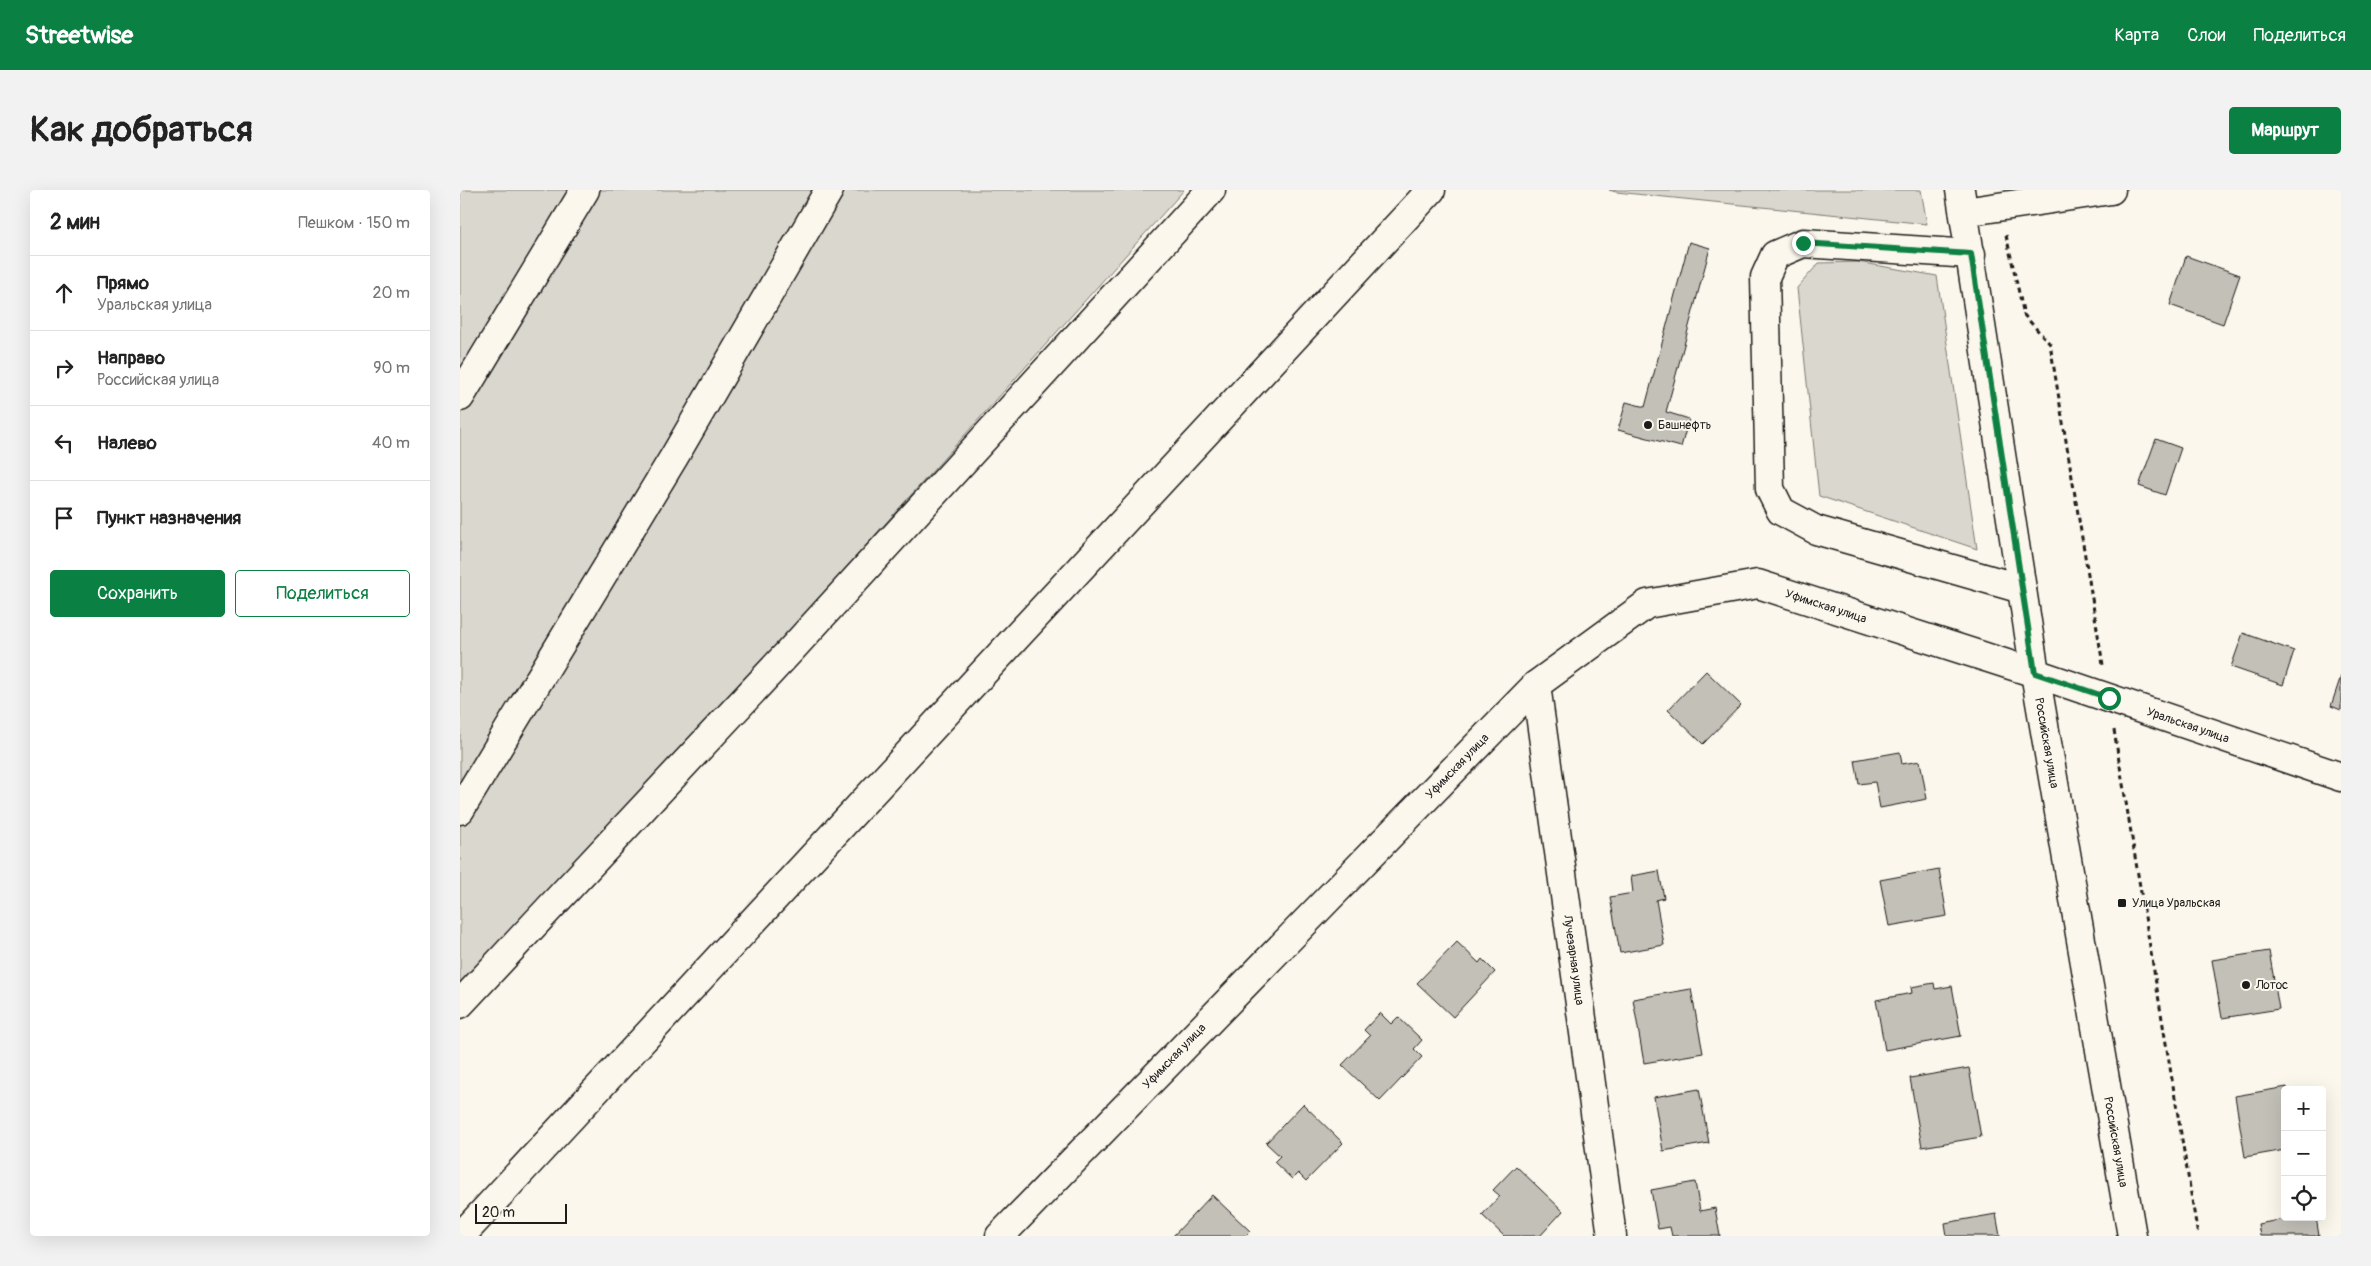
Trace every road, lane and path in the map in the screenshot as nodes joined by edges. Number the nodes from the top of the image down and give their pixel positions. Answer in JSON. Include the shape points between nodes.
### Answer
{"nodes":[{"id":1,"x":584,"y":190,"type":"edge"},
{"id":2,"x":829,"y":190,"type":"edge"},
{"id":3,"x":1211,"y":190,"type":"edge"},
{"id":4,"x":1431,"y":190,"type":"edge"},
{"id":5,"x":2111,"y":190,"type":"edge"},
{"id":6,"x":1962,"y":201,"type":"edge"},
{"id":7,"x":1971,"y":254,"type":"junction"},
{"id":8,"x":460,"y":397,"type":"edge"},
{"id":9,"x":2022,"y":589,"type":"junction"},
{"id":10,"x":2035,"y":673,"type":"junction"},
{"id":11,"x":1536,"y":685,"type":"junction"},
{"id":12,"x":2341,"y":777,"type":"edge"},
{"id":13,"x":460,"y":810,"type":"edge"},
{"id":14,"x":460,"y":1004,"type":"edge"},
{"id":15,"x":1014,"y":1231,"type":"edge"},
{"id":16,"x":461,"y":1236,"type":"edge"},
{"id":17,"x":1612,"y":1236,"type":"edge"},
{"id":18,"x":2132,"y":1236,"type":"edge"}],
"edges":[{"from":1,"to":8,"type":"main road"},
{"from":2,"to":13,"type":"main road","via":[[674,457]]},
{"from":3,"to":14,"type":"main road"},
{"from":4,"to":16,"type":"main road"},
{"from":5,"to":6,"type":"main road"},
{"from":6,"to":7,"type":"main road","name":"Российская улица"},
{"from":7,"to":9,"type":"main road","name":"Российская улица"},
{"from":7,"to":9,"type":"main road","via":[[1803,243],[1775,255],[1765,277],[1770,489],[1781,511],[1816,530]]},
{"from":9,"to":10,"type":"main road","name":"Российская улица"},
{"from":10,"to":11,"type":"main road","name":"Уфимская улица","via":[[1758,584],[1647,604]]},
{"from":10,"to":12,"type":"main road","name":"Уральская улица"},
{"from":10,"to":18,"type":"main road","name":"Российская улица"},
{"from":11,"to":15,"type":"main road","name":"Уфимская улица"},
{"from":11,"to":17,"type":"main road","name":"Лучезарная улица"}]}
